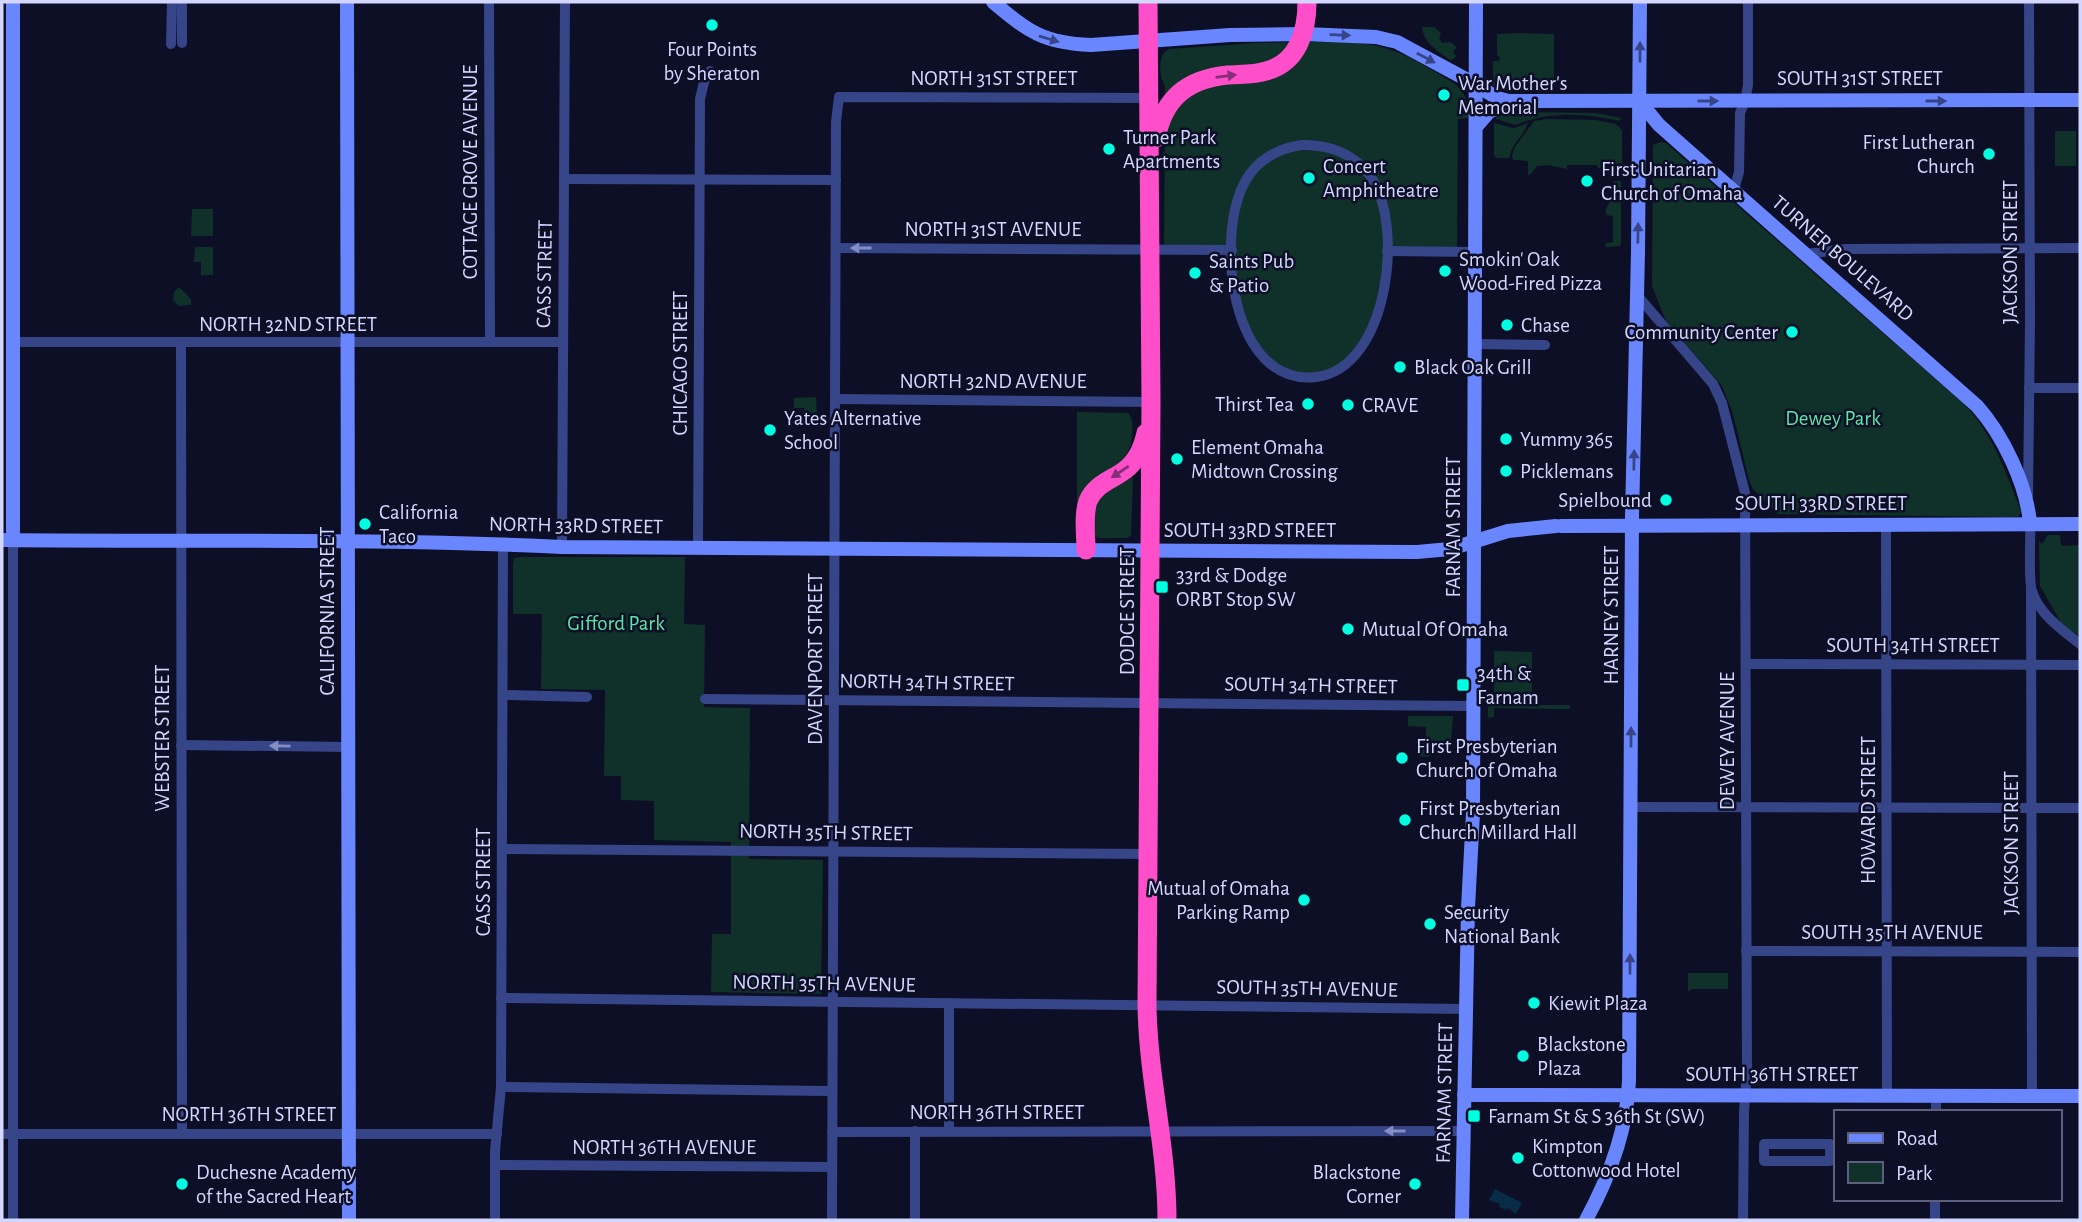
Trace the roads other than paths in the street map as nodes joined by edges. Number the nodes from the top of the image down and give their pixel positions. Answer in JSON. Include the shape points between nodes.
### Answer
{"nodes":[{"id":1,"x":13,"y":2,"type":"edge"},
{"id":2,"x":172,"y":2,"type":"edge"},
{"id":3,"x":182,"y":2,"type":"edge"},
{"id":4,"x":347,"y":2,"type":"edge"},
{"id":5,"x":489,"y":2,"type":"edge"},
{"id":6,"x":565,"y":2,"type":"edge"},
{"id":7,"x":993,"y":2,"type":"edge"},
{"id":8,"x":1148,"y":2,"type":"edge"},
{"id":9,"x":1307,"y":2,"type":"edge"},
{"id":10,"x":1476,"y":2,"type":"edge"},
{"id":11,"x":1640,"y":2,"type":"edge"},
{"id":12,"x":1748,"y":2,"type":"edge"},
{"id":13,"x":2029,"y":2,"type":"edge"},
{"id":14,"x":1304,"y":34,"type":"junction"},
{"id":15,"x":1148,"y":42,"type":"junction"},
{"id":16,"x":1148,"y":68,"type":"junction"},
{"id":17,"x":710,"y":71,"type":"dead end"},
{"id":18,"x":1475,"y":84,"type":"junction"},
{"id":19,"x":1182,"y":90,"type":"junction"},
{"id":20,"x":839,"y":97,"type":"joint"},
{"id":21,"x":1149,"y":98,"type":"junction"},
{"id":22,"x":2029,"y":100,"type":"junction"},
{"id":23,"x":2080,"y":100,"type":"edge"},
{"id":24,"x":1745,"y":101,"type":"junction"},
{"id":25,"x":1509,"y":102,"type":"junction"},
{"id":26,"x":1640,"y":102,"type":"junction"},
{"id":27,"x":1476,"y":127,"type":"junction"},
{"id":28,"x":1150,"y":177,"type":"junction"},
{"id":29,"x":564,"y":179,"type":"junction"},
{"id":30,"x":700,"y":179,"type":"junction"},
{"id":31,"x":836,"y":180,"type":"junction"},
{"id":32,"x":1734,"y":190,"type":"junction"},
{"id":33,"x":836,"y":248,"type":"junction"},
{"id":34,"x":2029,"y":248,"type":"junction"},
{"id":35,"x":2080,"y":248,"type":"edge"},
{"id":36,"x":1150,"y":250,"type":"junction"},
{"id":37,"x":1232,"y":250,"type":"junction"},
{"id":38,"x":1387,"y":251,"type":"junction"},
{"id":39,"x":1475,"y":253,"type":"junction"},
{"id":40,"x":1806,"y":254,"type":"junction"},
{"id":41,"x":1637,"y":295,"type":"junction"},
{"id":42,"x":13,"y":342,"type":"junction"},
{"id":43,"x":490,"y":342,"type":"junction"},
{"id":44,"x":563,"y":342,"type":"junction"},
{"id":45,"x":181,"y":343,"type":"junction"},
{"id":46,"x":347,"y":343,"type":"junction"},
{"id":47,"x":1474,"y":344,"type":"junction"},
{"id":48,"x":1541,"y":345,"type":"dead end"},
{"id":49,"x":2029,"y":388,"type":"junction"},
{"id":50,"x":2080,"y":388,"type":"edge"},
{"id":51,"x":836,"y":399,"type":"junction"},
{"id":52,"x":1151,"y":408,"type":"junction"},
{"id":53,"x":2028,"y":502,"type":"junction"},
{"id":54,"x":1746,"y":524,"type":"junction"},
{"id":55,"x":1886,"y":524,"type":"junction"},
{"id":56,"x":2030,"y":524,"type":"junction"},
{"id":57,"x":2080,"y":524,"type":"edge"},
{"id":58,"x":1632,"y":526,"type":"junction"},
{"id":59,"x":7,"y":540,"type":"edge"},
{"id":60,"x":181,"y":540,"type":"junction"},
{"id":61,"x":1474,"y":541,"type":"junction"},
{"id":62,"x":348,"y":542,"type":"junction"},
{"id":63,"x":503,"y":544,"type":"junction"},
{"id":64,"x":562,"y":547,"type":"junction"},
{"id":65,"x":698,"y":548,"type":"junction"},
{"id":66,"x":835,"y":548,"type":"junction"},
{"id":67,"x":1086,"y":550,"type":"junction"},
{"id":68,"x":1150,"y":551,"type":"junction"},
{"id":69,"x":2031,"y":590,"type":"junction"},
{"id":70,"x":2080,"y":644,"type":"edge"},
{"id":71,"x":1746,"y":664,"type":"junction"},
{"id":72,"x":1886,"y":664,"type":"junction"},
{"id":73,"x":2030,"y":664,"type":"junction"},
{"id":74,"x":2080,"y":665,"type":"edge"},
{"id":75,"x":503,"y":695,"type":"junction"},
{"id":76,"x":587,"y":696,"type":"dead end"},
{"id":77,"x":705,"y":699,"type":"dead end"},
{"id":78,"x":834,"y":700,"type":"junction"},
{"id":79,"x":1149,"y":703,"type":"junction"},
{"id":80,"x":1472,"y":706,"type":"junction"},
{"id":81,"x":7,"y":738,"type":"edge"},
{"id":82,"x":181,"y":745,"type":"junction"},
{"id":83,"x":348,"y":747,"type":"junction"},
{"id":84,"x":1631,"y":807,"type":"junction"},
{"id":85,"x":1746,"y":807,"type":"junction"},
{"id":86,"x":2080,"y":808,"type":"edge"},
{"id":87,"x":1886,"y":809,"type":"junction"},
{"id":88,"x":2030,"y":809,"type":"junction"},
{"id":89,"x":502,"y":849,"type":"junction"},
{"id":90,"x":833,"y":852,"type":"junction"},
{"id":91,"x":1149,"y":854,"type":"junction"},
{"id":92,"x":7,"y":936,"type":"edge"},
{"id":93,"x":1746,"y":951,"type":"junction"},
{"id":94,"x":1887,"y":951,"type":"junction"},
{"id":95,"x":2031,"y":951,"type":"junction"},
{"id":96,"x":2080,"y":951,"type":"edge"},
{"id":97,"x":501,"y":998,"type":"junction"},
{"id":98,"x":833,"y":1002,"type":"junction"},
{"id":99,"x":949,"y":1003,"type":"junction"},
{"id":100,"x":1147,"y":1005,"type":"junction"},
{"id":101,"x":1467,"y":1009,"type":"junction"},
{"id":102,"x":501,"y":1087,"type":"junction"},
{"id":103,"x":832,"y":1091,"type":"junction"},
{"id":104,"x":1464,"y":1095,"type":"junction"},
{"id":105,"x":1629,"y":1095,"type":"junction"},
{"id":106,"x":1745,"y":1095,"type":"junction"},
{"id":107,"x":1936,"y":1095,"type":"junction"},
{"id":108,"x":1887,"y":1096,"type":"junction"},
{"id":109,"x":2032,"y":1096,"type":"junction"},
{"id":110,"x":2080,"y":1096,"type":"edge"},
{"id":111,"x":1936,"y":1110,"type":"edge"},
{"id":112,"x":915,"y":1131,"type":"junction"},
{"id":113,"x":949,"y":1131,"type":"junction"},
{"id":114,"x":1161,"y":1131,"type":"junction"},
{"id":115,"x":1463,"y":1131,"type":"junction"},
{"id":116,"x":832,"y":1132,"type":"junction"},
{"id":117,"x":182,"y":1133,"type":"junction"},
{"id":118,"x":349,"y":1133,"type":"junction"},
{"id":119,"x":8,"y":1134,"type":"edge"},
{"id":120,"x":497,"y":1134,"type":"junction"},
{"id":121,"x":1744,"y":1152,"type":"junction"},
{"id":122,"x":1764,"y":1152,"type":"junction"},
{"id":123,"x":495,"y":1166,"type":"junction"},
{"id":124,"x":832,"y":1167,"type":"junction"},
{"id":125,"x":1935,"y":1201,"type":"edge"},
{"id":126,"x":13,"y":1220,"type":"edge"},
{"id":127,"x":349,"y":1220,"type":"edge"},
{"id":128,"x":495,"y":1220,"type":"edge"},
{"id":129,"x":832,"y":1220,"type":"edge"},
{"id":130,"x":915,"y":1220,"type":"edge"},
{"id":131,"x":1167,"y":1220,"type":"edge"},
{"id":132,"x":1462,"y":1220,"type":"edge"},
{"id":133,"x":1586,"y":1220,"type":"edge"},
{"id":134,"x":1743,"y":1220,"type":"edge"},
{"id":135,"x":1935,"y":1220,"type":"edge"}],
"edges":[{"from":1,"to":42,"type":"street"},
{"from":2,"to":3,"type":"street","via":[[177,43]]},
{"from":4,"to":46,"type":"street","name":"CALIFORNIA STREET"},
{"from":5,"to":43,"type":"street","name":"COTTAGE GROVE AVENUE"},
{"from":6,"to":29,"type":"street","name":"CASS STREET"},
{"from":7,"to":15,"type":"street","one_way":true,"via":[[1029,31],[1059,43]]},
{"from":8,"to":15,"type":"highway","name":"DODGE STREET"},
{"from":9,"to":14,"type":"highway"},
{"from":10,"to":18,"type":"street","name":"FARNAM STREET"},
{"from":26,"to":11,"type":"street","name":"HARNEY STREET","one_way":true},
{"from":12,"to":24,"type":"street"},
{"from":13,"to":22,"type":"street","name":"JACKSON STREET"},
{"from":14,"to":15,"type":"street"},
{"from":14,"to":18,"type":"street","one_way":true,"via":[[1389,40]]},
{"from":19,"to":14,"type":"highway","one_way":true,"via":[[1209,78],[1274,69],[1292,55]]},
{"from":15,"to":16,"type":"highway","name":"DODGE STREET"},
{"from":16,"to":19,"type":"highway","via":[[1164,89]]},
{"from":16,"to":21,"type":"highway","name":"DODGE STREET"},
{"from":17,"to":30,"type":"street","name":"CHICAGO STREET","via":[[700,99]]},
{"from":18,"to":25,"type":"street"},
{"from":18,"to":27,"type":"street","name":"FARNAM STREET"},
{"from":19,"to":28,"type":"highway","via":[[1162,115]]},
{"from":20,"to":21,"type":"street","name":"NORTH 31ST STREET"},
{"from":20,"to":31,"type":"street","name":"DAVENPORT STREET"},
{"from":21,"to":28,"type":"highway","name":"DODGE STREET"},
{"from":22,"to":23,"type":"street","name":"SOUTH 31ST STREET"},
{"from":24,"to":22,"type":"street","name":"SOUTH 31ST STREET","one_way":true},
{"from":22,"to":34,"type":"street","name":"JACKSON STREET"},
{"from":26,"to":24,"type":"street","name":"SOUTH 31ST STREET","one_way":true},
{"from":24,"to":32,"type":"street","via":[[1739,117],[1739,172]]},
{"from":25,"to":26,"type":"street"},
{"from":25,"to":27,"type":"street","via":[[1489,112]]},
{"from":26,"to":32,"type":"street","name":"TURNER BOULEVARD","via":[[1659,125]]},
{"from":41,"to":26,"type":"street","name":"HARNEY STREET","one_way":true},
{"from":27,"to":39,"type":"street","name":"FARNAM STREET"},
{"from":28,"to":36,"type":"highway","name":"DODGE STREET"},
{"from":29,"to":30,"type":"street"},
{"from":29,"to":44,"type":"street","name":"CASS STREET"},
{"from":30,"to":31,"type":"street"},
{"from":30,"to":65,"type":"street","name":"CHICAGO STREET"},
{"from":31,"to":33,"type":"street","name":"DAVENPORT STREET"},
{"from":32,"to":40,"type":"street","name":"TURNER BOULEVARD"},
{"from":36,"to":33,"type":"street","name":"NORTH 31ST AVENUE","one_way":true},
{"from":33,"to":51,"type":"street","name":"DAVENPORT STREET"},
{"from":34,"to":35,"type":"street"},
{"from":34,"to":40,"type":"street","via":[[1838,249]]},
{"from":34,"to":49,"type":"street","name":"JACKSON STREET"},
{"from":36,"to":37,"type":"street","name":"NORTH 31ST AVENUE"},
{"from":36,"to":52,"type":"highway","name":"DODGE STREET"},
{"from":37,"to":38,"type":"street","via":[[1237,201],[1252,172],[1279,151],[1315,145],[1346,155],[1370,177],[1383,208]]},
{"from":37,"to":38,"type":"street","via":[[1236,294],[1252,344],[1277,370],[1309,378],[1342,368],[1363,347],[1382,296]]},
{"from":38,"to":39,"type":"street"},
{"from":39,"to":47,"type":"street","name":"FARNAM STREET"},
{"from":40,"to":53,"type":"street","name":"TURNER BOULEVARD","via":[[1977,406],[1999,437]]},
{"from":41,"to":54,"type":"street","name":"DEWEY AVENUE","via":[[1718,393],[1744,484]]},
{"from":58,"to":41,"type":"street","name":"HARNEY STREET","one_way":true},
{"from":42,"to":45,"type":"street","name":"NORTH 32ND STREET"},
{"from":42,"to":59,"type":"street"},
{"from":43,"to":44,"type":"street","name":"NORTH 32ND STREET"},
{"from":43,"to":46,"type":"street","name":"NORTH 32ND STREET"},
{"from":44,"to":64,"type":"street","name":"CASS STREET"},
{"from":45,"to":46,"type":"street","name":"NORTH 32ND STREET"},
{"from":45,"to":60,"type":"street","name":"WEBSTER STREET"},
{"from":46,"to":62,"type":"street","name":"CALIFORNIA STREET"},
{"from":47,"to":48,"type":"street"},
{"from":47,"to":61,"type":"street","name":"FARNAM STREET"},
{"from":49,"to":50,"type":"street"},
{"from":49,"to":53,"type":"street","name":"JACKSON STREET"},
{"from":51,"to":52,"type":"street","name":"NORTH 32ND AVENUE"},
{"from":51,"to":66,"type":"street","name":"DAVENPORT STREET"},
{"from":52,"to":67,"type":"highway","one_way":true,"via":[[1133,462],[1090,496]]},
{"from":52,"to":68,"type":"highway","name":"DODGE STREET"},
{"from":53,"to":56,"type":"street","name":"TURNER BOULEVARD"},
{"from":54,"to":55,"type":"street","name":"SOUTH 33RD STREET"},
{"from":54,"to":58,"type":"street","name":"SOUTH 33RD STREET"},
{"from":54,"to":71,"type":"street","name":"DEWEY AVENUE"},
{"from":55,"to":56,"type":"street","name":"SOUTH 33RD STREET"},
{"from":55,"to":72,"type":"street","name":"HOWARD STREET"},
{"from":56,"to":57,"type":"street","name":"SOUTH 33RD STREET"},
{"from":56,"to":69,"type":"street","name":"TURNER BOULEVARD"},
{"from":58,"to":61,"type":"street","name":"SOUTH 33RD STREET","via":[[1558,526],[1508,531]]},
{"from":84,"to":58,"type":"street","name":"HARNEY STREET","one_way":true},
{"from":59,"to":60,"type":"street","name":"NORTH 33RD STREET"},
{"from":59,"to":81,"type":"street"},
{"from":60,"to":62,"type":"street","name":"NORTH 33RD STREET"},
{"from":60,"to":82,"type":"street","name":"WEBSTER STREET"},
{"from":61,"to":68,"type":"street","name":"SOUTH 33RD STREET","via":[[1424,552]]},
{"from":61,"to":80,"type":"street","name":"FARNAM STREET"},
{"from":62,"to":63,"type":"street","name":"NORTH 33RD STREET"},
{"from":62,"to":83,"type":"street","name":"CALIFORNIA STREET"},
{"from":63,"to":64,"type":"street","name":"NORTH 33RD STREET"},
{"from":63,"to":75,"type":"street","name":"CASS STREET"},
{"from":64,"to":65,"type":"street","name":"NORTH 33RD STREET"},
{"from":65,"to":66,"type":"street","name":"NORTH 33RD STREET"},
{"from":66,"to":67,"type":"street","name":"NORTH 33RD STREET"},
{"from":66,"to":78,"type":"street","name":"DAVENPORT STREET"},
{"from":67,"to":68,"type":"street","name":"NORTH 33RD STREET"},
{"from":68,"to":79,"type":"highway","name":"DODGE STREET"},
{"from":69,"to":70,"type":"street","via":[[2050,619]]},
{"from":69,"to":73,"type":"street","name":"JACKSON STREET"},
{"from":71,"to":72,"type":"street","name":"SOUTH 34TH STREET"},
{"from":71,"to":85,"type":"street","name":"DEWEY AVENUE"},
{"from":72,"to":73,"type":"street","name":"SOUTH 34TH STREET"},
{"from":72,"to":87,"type":"street","name":"HOWARD STREET"},
{"from":73,"to":74,"type":"street","name":"SOUTH 34TH STREET"},
{"from":73,"to":88,"type":"street","name":"JACKSON STREET"},
{"from":75,"to":76,"type":"street"},
{"from":75,"to":89,"type":"street","name":"CASS STREET"},
{"from":77,"to":78,"type":"street","name":"NORTH 34TH STREET"},
{"from":78,"to":79,"type":"street","name":"NORTH 34TH STREET"},
{"from":78,"to":90,"type":"street","name":"DAVENPORT STREET"},
{"from":79,"to":80,"type":"street","name":"SOUTH 34TH STREET"},
{"from":79,"to":91,"type":"highway","name":"DODGE STREET"},
{"from":80,"to":101,"type":"street","name":"FARNAM STREET"},
{"from":81,"to":92,"type":"street"},
{"from":83,"to":82,"type":"street","one_way":true},
{"from":82,"to":117,"type":"street","name":"WEBSTER STREET"},
{"from":83,"to":118,"type":"street","name":"CALIFORNIA STREET"},
{"from":84,"to":85,"type":"street"},
{"from":105,"to":84,"type":"street","name":"HARNEY STREET","one_way":true},
{"from":85,"to":87,"type":"street"},
{"from":85,"to":93,"type":"street","name":"DEWEY AVENUE"},
{"from":86,"to":88,"type":"street"},
{"from":87,"to":88,"type":"street"},
{"from":87,"to":94,"type":"street","name":"HOWARD STREET"},
{"from":88,"to":95,"type":"street","name":"JACKSON STREET"},
{"from":89,"to":90,"type":"street","name":"NORTH 35TH STREET"},
{"from":89,"to":97,"type":"street","name":"CASS STREET"},
{"from":90,"to":91,"type":"street","name":"NORTH 35TH STREET"},
{"from":90,"to":98,"type":"street","name":"DAVENPORT STREET"},
{"from":91,"to":100,"type":"highway","name":"DODGE STREET"},
{"from":92,"to":119,"type":"street"},
{"from":93,"to":94,"type":"street","name":"SOUTH 35TH AVENUE"},
{"from":93,"to":106,"type":"street","name":"DEWEY AVENUE"},
{"from":94,"to":95,"type":"street","name":"SOUTH 35TH AVENUE"},
{"from":94,"to":108,"type":"street","name":"HOWARD STREET"},
{"from":95,"to":96,"type":"street","name":"SOUTH 35TH AVENUE"},
{"from":95,"to":109,"type":"street","name":"JACKSON STREET"},
{"from":97,"to":98,"type":"street","name":"NORTH 35TH AVENUE"},
{"from":97,"to":102,"type":"street","name":"CASS STREET"},
{"from":98,"to":99,"type":"street","name":"NORTH 35TH AVENUE"},
{"from":98,"to":103,"type":"street","name":"DAVENPORT STREET"},
{"from":99,"to":100,"type":"street","name":"NORTH 35TH AVENUE"},
{"from":99,"to":113,"type":"street"},
{"from":100,"to":101,"type":"street","name":"SOUTH 35TH AVENUE"},
{"from":100,"to":114,"type":"highway","name":"DODGE STREET"},
{"from":101,"to":104,"type":"street","name":"FARNAM STREET"},
{"from":102,"to":103,"type":"street"},
{"from":102,"to":120,"type":"street","name":"CASS STREET"},
{"from":103,"to":116,"type":"street","name":"DAVENPORT STREET"},
{"from":104,"to":105,"type":"street","name":"SOUTH 36TH STREET"},
{"from":104,"to":115,"type":"street","name":"FARNAM STREET"},
{"from":105,"to":106,"type":"street","name":"SOUTH 36TH STREET"},
{"from":105,"to":133,"type":"street","name":"HARNEY STREET","via":[[1615,1158]]},
{"from":106,"to":108,"type":"street","name":"SOUTH 36TH STREET"},
{"from":106,"to":121,"type":"street","name":"DEWEY AVENUE"},
{"from":107,"to":108,"type":"street","name":"SOUTH 36TH STREET"},
{"from":107,"to":109,"type":"street","name":"SOUTH 36TH STREET"},
{"from":107,"to":111,"type":"street"},
{"from":109,"to":110,"type":"street","name":"SOUTH 36TH STREET"},
{"from":112,"to":113,"type":"street","name":"NORTH 36TH STREET"},
{"from":112,"to":116,"type":"street","name":"NORTH 36TH STREET"},
{"from":112,"to":130,"type":"street"},
{"from":113,"to":114,"type":"street","name":"NORTH 36TH STREET"},
{"from":115,"to":114,"type":"street","one_way":true},
{"from":114,"to":131,"type":"highway","name":"DODGE STREET"},
{"from":115,"to":132,"type":"street","name":"FARNAM STREET"},
{"from":116,"to":124,"type":"street","name":"DAVENPORT STREET"},
{"from":117,"to":118,"type":"street","name":"NORTH 36TH STREET"},
{"from":117,"to":119,"type":"street","name":"NORTH 36TH STREET"},
{"from":118,"to":120,"type":"street","name":"NORTH 36TH STREET"},
{"from":118,"to":127,"type":"street","name":"CALIFORNIA STREET"},
{"from":119,"to":126,"type":"street"},
{"from":120,"to":123,"type":"street","name":"CASS STREET"},
{"from":121,"to":122,"type":"street"},
{"from":121,"to":134,"type":"street","name":"DEWEY AVENUE"},
{"from":122,"to":122,"type":"street","via":[[1764,1161],[1830,1161],[1830,1143],[1764,1143]]},
{"from":123,"to":124,"type":"street","name":"NORTH 36TH AVENUE"},
{"from":123,"to":128,"type":"street","name":"CASS STREET"},
{"from":124,"to":129,"type":"street","name":"DAVENPORT STREET"},
{"from":125,"to":135,"type":"street"}]}
